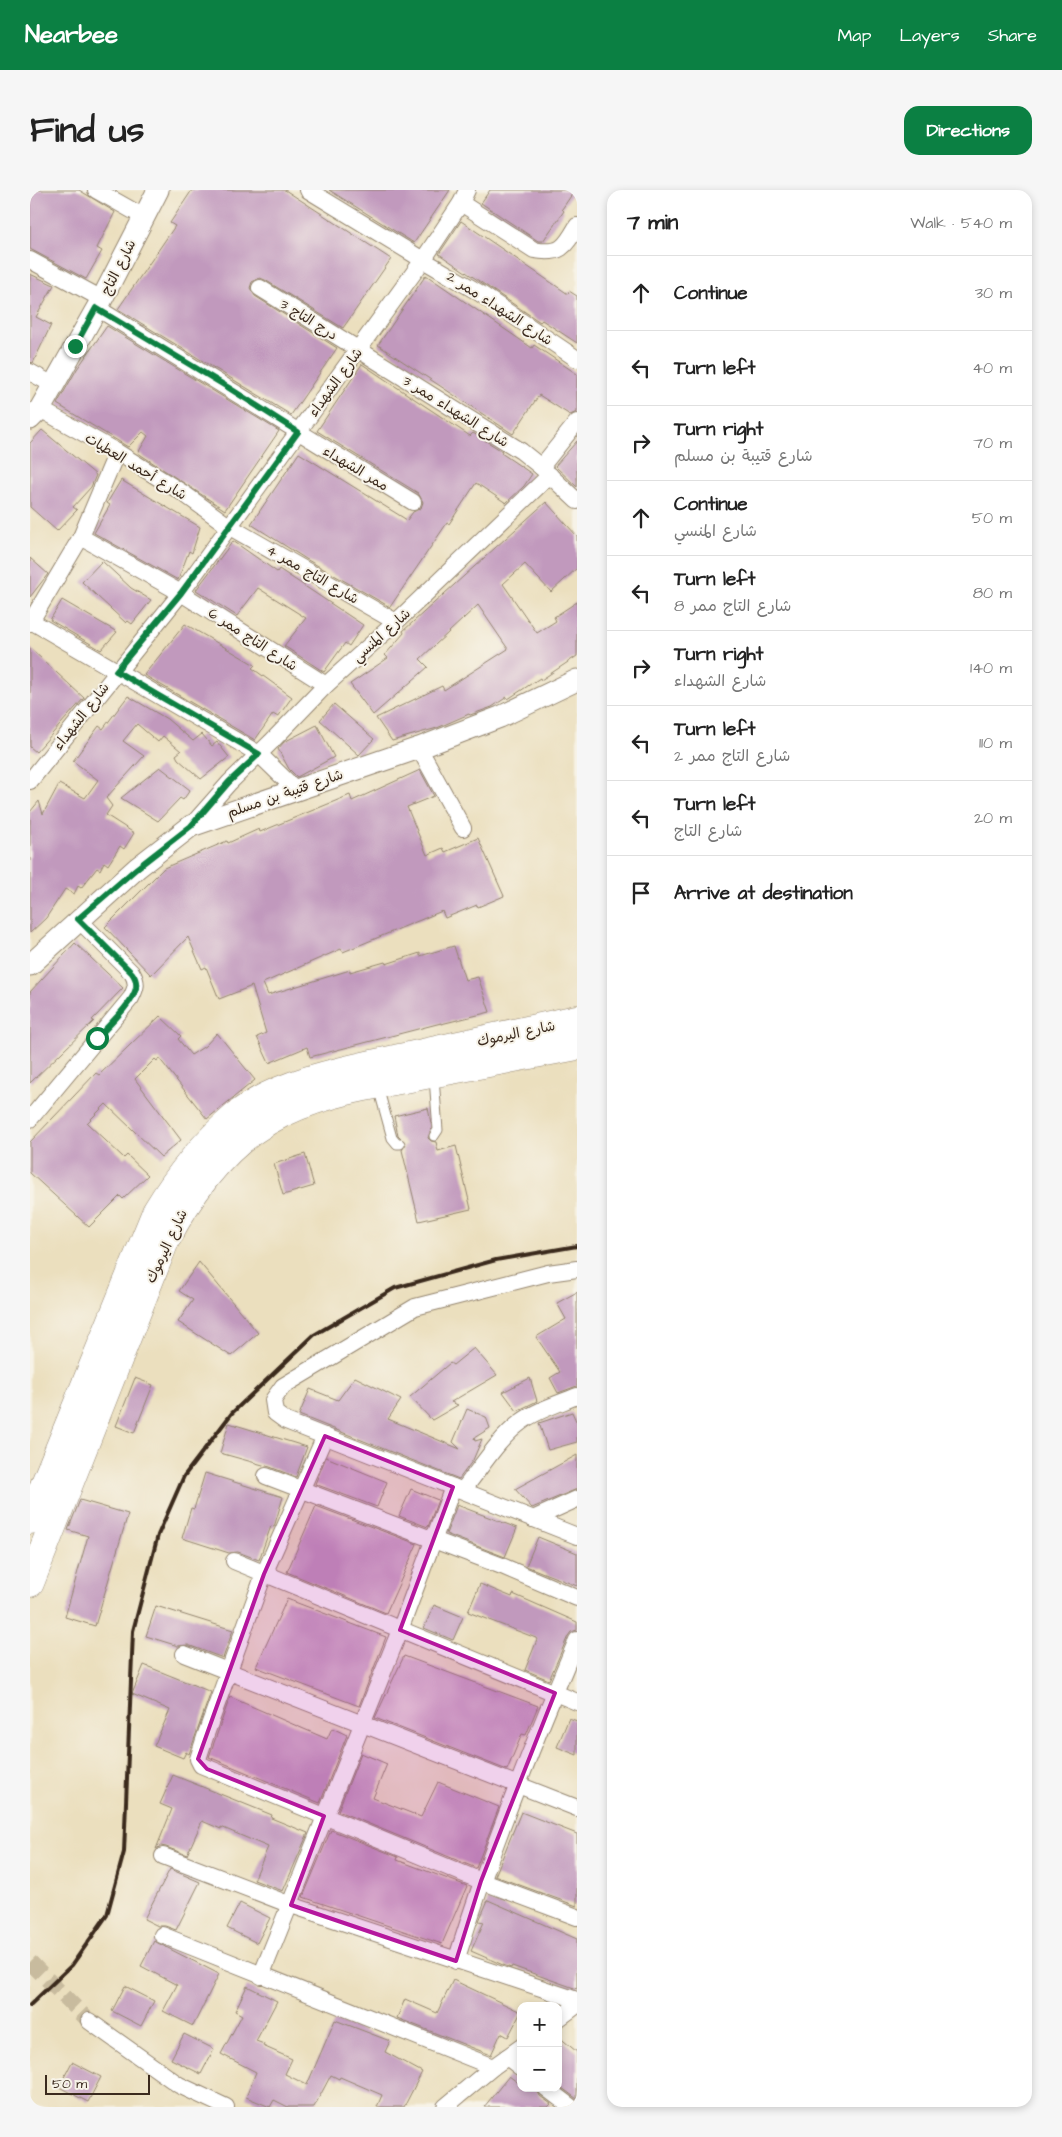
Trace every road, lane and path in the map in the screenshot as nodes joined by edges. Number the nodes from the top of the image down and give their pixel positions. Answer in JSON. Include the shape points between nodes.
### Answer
{"nodes":[{"id":1,"x":96,"y":190,"type":"edge"},
{"id":2,"x":158,"y":190,"type":"edge"},
{"id":3,"x":308,"y":190,"type":"edge"},
{"id":4,"x":464,"y":196,"type":"edge"},
{"id":5,"x":144,"y":217,"type":"junction"},
{"id":6,"x":577,"y":226,"type":"edge"},
{"id":7,"x":30,"y":260,"type":"edge"},
{"id":8,"x":423,"y":260,"type":"junction"},
{"id":9,"x":260,"y":288,"type":"dead end"},
{"id":10,"x":99,"y":303,"type":"junction"},
{"id":11,"x":359,"y":350,"type":"junction"},
{"id":12,"x":577,"y":358,"type":"edge"},
{"id":13,"x":30,"y":372,"type":"edge"},
{"id":14,"x":53,"y":385,"type":"junction"},
{"id":15,"x":35,"y":414,"type":"edge"},
{"id":16,"x":577,"y":422,"type":"edge"},
{"id":17,"x":298,"y":432,"type":"junction"},
{"id":18,"x":117,"y":452,"type":"junction"},
{"id":19,"x":545,"y":471,"type":"junction"},
{"id":20,"x":577,"y":501,"type":"edge"},
{"id":21,"x":414,"y":502,"type":"dead end"},
{"id":22,"x":230,"y":527,"type":"junction"},
{"id":23,"x":81,"y":537,"type":"junction"},
{"id":24,"x":181,"y":593,"type":"junction"},
{"id":25,"x":31,"y":622,"type":"edge"},
{"id":26,"x":396,"y":622,"type":"junction"},
{"id":27,"x":116,"y":671,"type":"junction"},
{"id":28,"x":577,"y":680,"type":"edge"},
{"id":29,"x":326,"y":685,"type":"junction"},
{"id":30,"x":419,"y":748,"type":"junction"},
{"id":31,"x":259,"y":754,"type":"junction"},
{"id":32,"x":34,"y":770,"type":"edge"},
{"id":33,"x":296,"y":790,"type":"junction"},
{"id":34,"x":191,"y":826,"type":"junction"},
{"id":35,"x":463,"y":828,"type":"dead end"},
{"id":36,"x":78,"y":919,"type":"junction"},
{"id":37,"x":30,"y":965,"type":"edge"},
{"id":38,"x":577,"y":1019,"type":"edge"},
{"id":39,"x":577,"y":1046,"type":"edge"},
{"id":40,"x":433,"y":1074,"type":"junction"},
{"id":41,"x":377,"y":1085,"type":"junction"},
{"id":42,"x":30,"y":1119,"type":"edge"},
{"id":43,"x":434,"y":1136,"type":"dead end"},
{"id":44,"x":400,"y":1144,"type":"dead end"},
{"id":45,"x":577,"y":1269,"type":"edge"},
{"id":46,"x":577,"y":1396,"type":"edge"},
{"id":47,"x":325,"y":1436,"type":"junction"},
{"id":48,"x":266,"y":1476,"type":"dead end"},
{"id":49,"x":458,"y":1488,"type":"junction"},
{"id":50,"x":302,"y":1491,"type":"junction"},
{"id":51,"x":577,"y":1499,"type":"edge"},
{"id":52,"x":533,"y":1519,"type":"junction"},
{"id":53,"x":30,"y":1520,"type":"edge"},
{"id":54,"x":577,"y":1536,"type":"edge"},
{"id":55,"x":433,"y":1540,"type":"junction"},
{"id":56,"x":234,"y":1562,"type":"dead end"},
{"id":57,"x":264,"y":1574,"type":"junction"},
{"id":58,"x":30,"y":1583,"type":"edge"},
{"id":59,"x":577,"y":1598,"type":"edge"},
{"id":60,"x":400,"y":1630,"type":"junction"},
{"id":61,"x":577,"y":1640,"type":"edge"},
{"id":62,"x":184,"y":1654,"type":"dead end"},
{"id":63,"x":229,"y":1672,"type":"junction"},
{"id":64,"x":554,"y":1693,"type":"junction"},
{"id":65,"x":577,"y":1702,"type":"edge"},
{"id":66,"x":360,"y":1724,"type":"junction"},
{"id":67,"x":517,"y":1785,"type":"junction"},
{"id":68,"x":577,"y":1808,"type":"edge"},
{"id":69,"x":324,"y":1816,"type":"junction"},
{"id":70,"x":163,"y":1856,"type":"dead end"},
{"id":71,"x":481,"y":1881,"type":"junction"},
{"id":72,"x":291,"y":1905,"type":"junction"},
{"id":73,"x":577,"y":1917,"type":"edge"},
{"id":74,"x":162,"y":1935,"type":"dead end"},
{"id":75,"x":456,"y":1961,"type":"junction"},
{"id":76,"x":261,"y":1976,"type":"junction"},
{"id":77,"x":577,"y":2000,"type":"edge"},
{"id":78,"x":577,"y":2005,"type":"edge"},
{"id":79,"x":562,"y":2016,"type":"edge"},
{"id":80,"x":89,"y":2021,"type":"tunnel mouth"},
{"id":81,"x":517,"y":2050,"type":"edge"},
{"id":82,"x":507,"y":2057,"type":"junction"},
{"id":83,"x":517,"y":2065,"type":"edge"},
{"id":84,"x":493,"y":2067,"type":"junction"},
{"id":85,"x":551,"y":2092,"type":"edge"},
{"id":86,"x":226,"y":2107,"type":"edge"},
{"id":87,"x":445,"y":2107,"type":"edge"},
{"id":88,"x":571,"y":2107,"type":"edge"}],
"edges":[{"from":1,"to":5,"type":"street"},
{"from":2,"to":5,"type":"street","name":"شارع التاج"},
{"from":3,"to":8,"type":"street","name":"شارع الشهداء ممر 2"},
{"from":4,"to":6,"type":"street","via":[[534,250],[561,249]]},
{"from":4,"to":8,"type":"street","name":"شارع الشهداء"},
{"from":5,"to":10,"type":"street","name":"شارع التاج"},
{"from":7,"to":10,"type":"street","name":"ممر الشهداء"},
{"from":8,"to":11,"type":"street","name":"شارع الشهداء"},
{"from":8,"to":12,"type":"street","name":"شارع الشهداء ممر 2","via":[[478,292]]},
{"from":9,"to":11,"type":"street","name":"درج التاج 3"},
{"from":10,"to":14,"type":"street","name":"شارع التاج"},
{"from":10,"to":17,"type":"street","name":"ممر الشهداء"},
{"from":11,"to":17,"type":"street","name":"شارع الشهداء"},
{"from":11,"to":19,"type":"street","name":"شارع الشهداء ممر 3","via":[[520,451]]},
{"from":13,"to":14,"type":"street"},
{"from":14,"to":15,"type":"street","name":"شارع التاج"},
{"from":15,"to":18,"type":"street","name":"شارع أحمد العطيات"},
{"from":16,"to":19,"type":"street","name":"شارع المنسي"},
{"from":17,"to":21,"type":"street","name":"ممر الشهداء"},
{"from":17,"to":22,"type":"street","name":"شارع الشهداء"},
{"from":18,"to":22,"type":"street","name":"شارع أحمد العطيات"},
{"from":18,"to":23,"type":"street"},
{"from":19,"to":20,"type":"street"},
{"from":19,"to":26,"type":"street","name":"شارع المنسي"},
{"from":22,"to":24,"type":"street","name":"شارع الشهداء"},
{"from":22,"to":26,"type":"street","name":"شارع التاج ممر 4"},
{"from":23,"to":24,"type":"street","name":"شارع التاج ممر 6"},
{"from":23,"to":25,"type":"street"},
{"from":24,"to":27,"type":"street","name":"شارع الشهداء"},
{"from":24,"to":29,"type":"street","name":"شارع التاج ممر 6"},
{"from":25,"to":27,"type":"street"},
{"from":26,"to":29,"type":"street","name":"شارع المنسي"},
{"from":27,"to":31,"type":"street"},
{"from":27,"to":32,"type":"street","name":"شارع الشهداء"},
{"from":28,"to":30,"type":"street","name":"شارع قتيبة بن مسلم","via":[[500,717]]},
{"from":29,"to":31,"type":"street","name":"شارع المنسي"},
{"from":30,"to":33,"type":"street","name":"شارع قتيبة بن مسلم"},
{"from":30,"to":35,"type":"street"},
{"from":31,"to":33,"type":"street"},
{"from":31,"to":34,"type":"street","name":"شارع المنسي","via":[[229,782]]},
{"from":33,"to":34,"type":"street","name":"شارع قتيبة بن مسلم"},
{"from":34,"to":36,"type":"street","name":"شارع قتيبة بن مسلم"},
{"from":36,"to":37,"type":"street","name":"شارع قتيبة بن مسلم"},
{"from":36,"to":42,"type":"street","via":[[132,973],[136,987],[131,998]]},
{"from":38,"to":53,"type":"highway","name":"شارع اليرموك","via":[[329,1074],[276,1093],[236,1116],[184,1170],[156,1212]]},
{"from":39,"to":40,"type":"highway","name":"شارع اليرموك"},
{"from":40,"to":41,"type":"highway","name":"شارع اليرموك"},
{"from":40,"to":43,"type":"lane","via":[[438,1130]]},
{"from":41,"to":44,"type":"lane","via":[[392,1138]]},
{"from":41,"to":58,"type":"highway","name":"شارع اليرموك","via":[[302,1105],[267,1121],[239,1142],[210,1172],[182,1209],[165,1241]]},
{"from":45,"to":47,"type":"street","via":[[548,1273],[415,1307],[283,1386],[273,1400],[275,1413],[286,1421]]},
{"from":46,"to":49,"type":"street","via":[[520,1422]]},
{"from":47,"to":49,"type":"street"},
{"from":47,"to":50,"type":"street"},
{"from":48,"to":50,"type":"street"},
{"from":49,"to":52,"type":"street"},
{"from":49,"to":55,"type":"street"},
{"from":50,"to":55,"type":"street"},
{"from":50,"to":57,"type":"street"},
{"from":51,"to":52,"type":"street"},
{"from":52,"to":54,"type":"street"},
{"from":55,"to":59,"type":"street"},
{"from":55,"to":60,"type":"street"},
{"from":56,"to":57,"type":"street"},
{"from":57,"to":60,"type":"street"},
{"from":57,"to":63,"type":"street"},
{"from":60,"to":64,"type":"street"},
{"from":60,"to":66,"type":"street"},
{"from":61,"to":64,"type":"street"},
{"from":62,"to":63,"type":"street"},
{"from":63,"to":66,"type":"street"},
{"from":63,"to":69,"type":"street","via":[[198,1759],[201,1765]]},
{"from":64,"to":65,"type":"street"},
{"from":64,"to":67,"type":"street"},
{"from":66,"to":67,"type":"street"},
{"from":66,"to":69,"type":"street"},
{"from":67,"to":68,"type":"street"},
{"from":67,"to":71,"type":"street"},
{"from":69,"to":71,"type":"street"},
{"from":69,"to":72,"type":"street"},
{"from":70,"to":72,"type":"street"},
{"from":71,"to":73,"type":"street"},
{"from":71,"to":75,"type":"street"},
{"from":72,"to":75,"type":"street"},
{"from":72,"to":76,"type":"street"},
{"from":74,"to":76,"type":"street"},
{"from":75,"to":77,"type":"street"},
{"from":76,"to":84,"type":"street"},
{"from":78,"to":79,"type":"street"},
{"from":80,"to":86,"type":"street","via":[[180,2085]]},
{"from":81,"to":82,"type":"street"},
{"from":82,"to":83,"type":"street"},
{"from":82,"to":84,"type":"street"},
{"from":84,"to":87,"type":"street"},
{"from":85,"to":88,"type":"street"}]}
